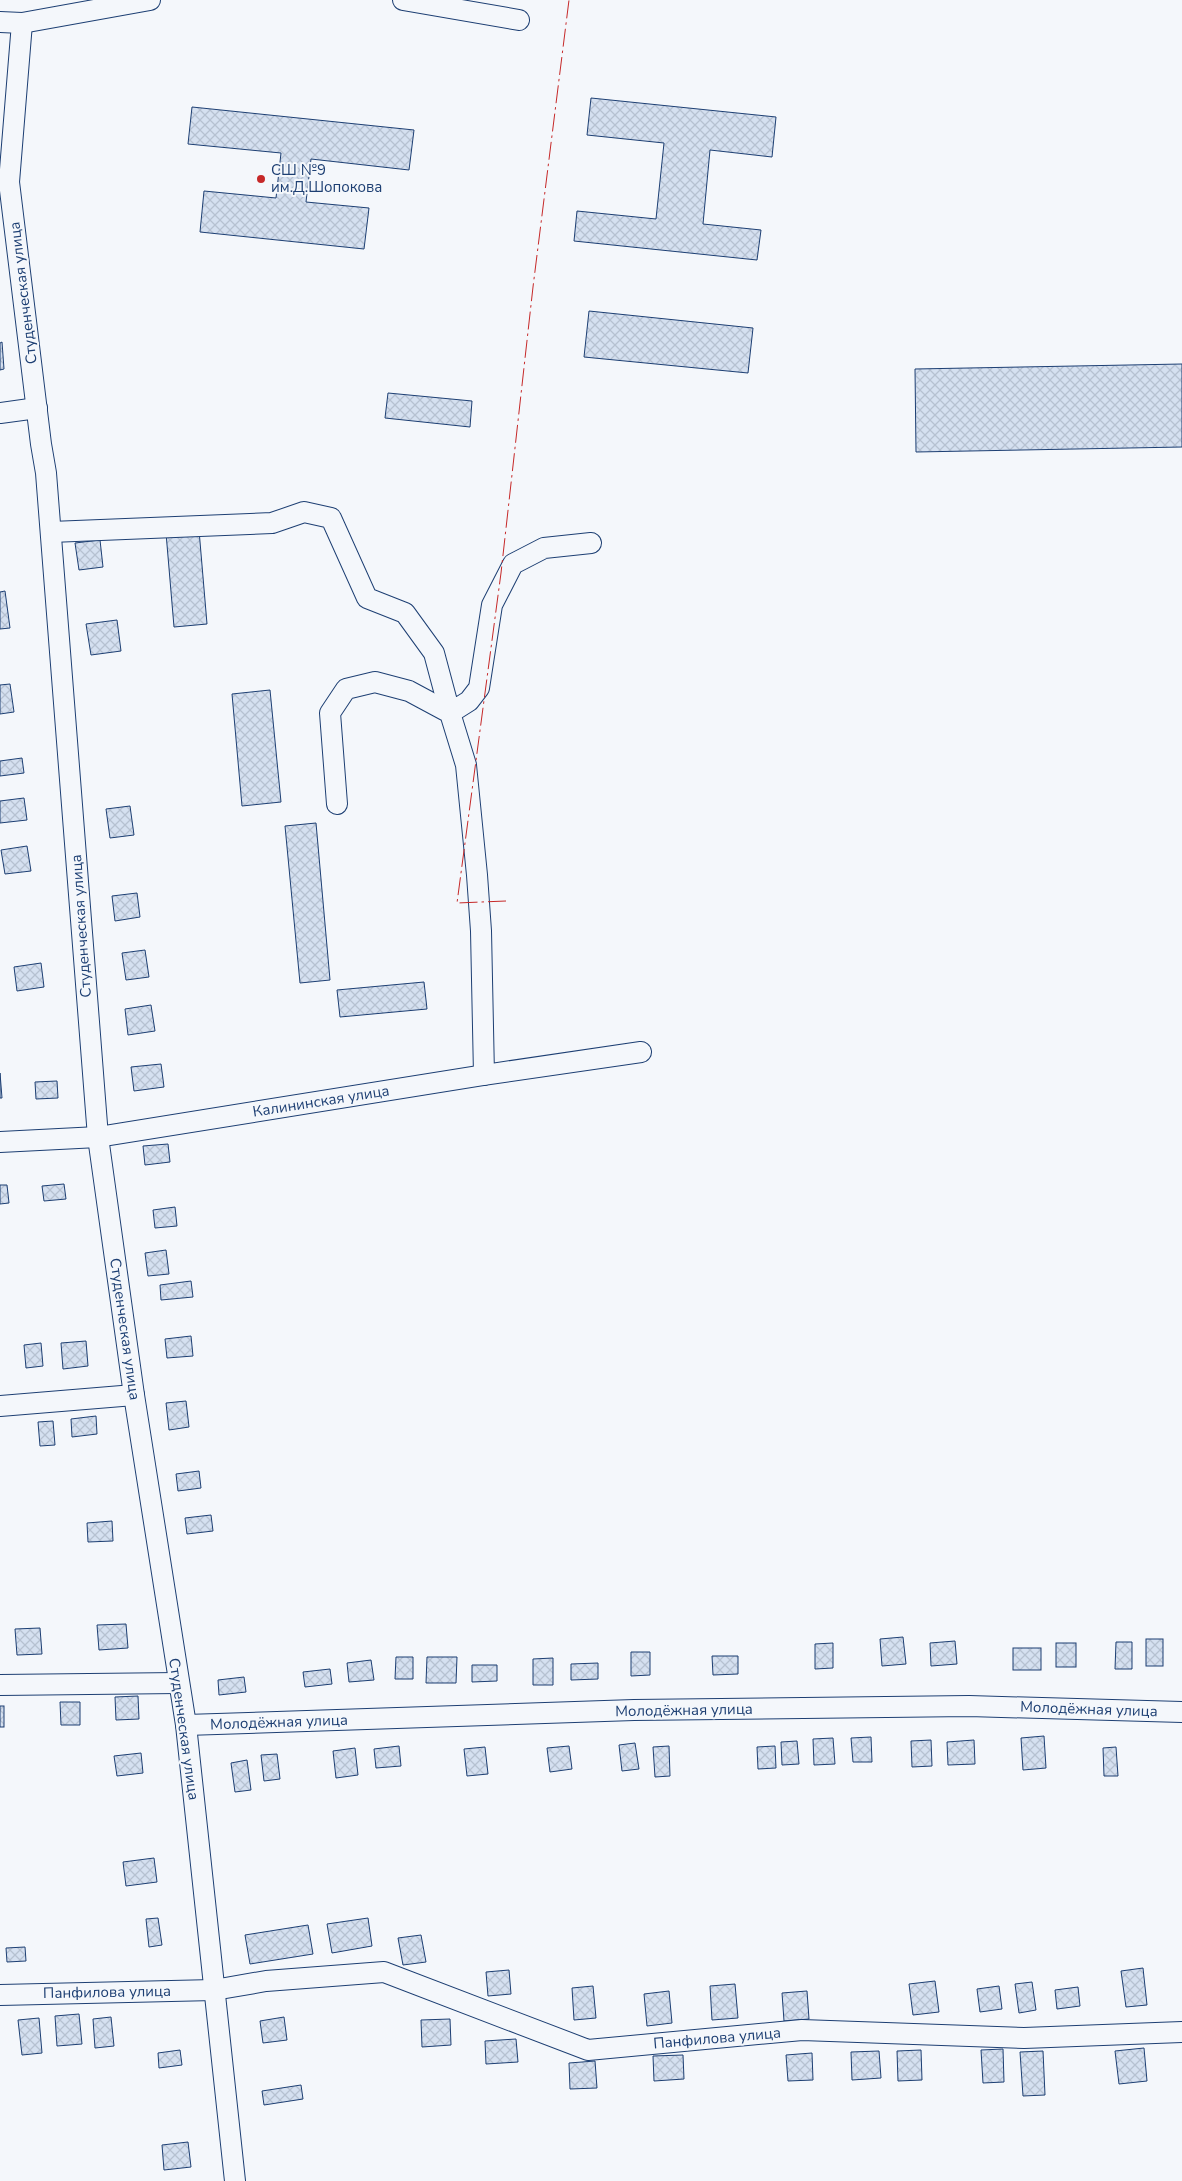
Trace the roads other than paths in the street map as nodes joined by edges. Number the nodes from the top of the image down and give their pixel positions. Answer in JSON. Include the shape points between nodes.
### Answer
{"nodes":[{"id":1,"x":150,"y":0,"type":"edge"},
{"id":2,"x":403,"y":0,"type":"edge"},
{"id":3,"x":519,"y":20,"type":"dead end"},
{"id":4,"x":0,"y":22,"type":"edge"},
{"id":5,"x":22,"y":24,"type":"junction"},
{"id":6,"x":5,"y":182,"type":"edge"},
{"id":7,"x":36,"y":408,"type":"junction"},
{"id":8,"x":0,"y":413,"type":"edge"},
{"id":9,"x":51,"y":532,"type":"junction"},
{"id":10,"x":591,"y":544,"type":"dead end"},
{"id":11,"x":450,"y":713,"type":"junction"},
{"id":12,"x":337,"y":804,"type":"dead end"},
{"id":13,"x":641,"y":1052,"type":"dead end"},
{"id":14,"x":484,"y":1075,"type":"junction"},
{"id":15,"x":98,"y":1137,"type":"junction"},
{"id":16,"x":0,"y":1142,"type":"edge"},
{"id":17,"x":134,"y":1395,"type":"junction"},
{"id":18,"x":0,"y":1406,"type":"edge"},
{"id":19,"x":178,"y":1684,"type":"junction"},
{"id":20,"x":0,"y":1685,"type":"edge"},
{"id":21,"x":1182,"y":1712,"type":"edge"},
{"id":22,"x":186,"y":1725,"type":"junction"},
{"id":23,"x":214,"y":1990,"type":"junction"},
{"id":24,"x":0,"y":1995,"type":"edge"},
{"id":25,"x":1182,"y":2032,"type":"edge"},
{"id":26,"x":235,"y":2181,"type":"edge"}],
"edges":[{"from":1,"to":5,"type":"street"},
{"from":2,"to":3,"type":"street"},
{"from":4,"to":5,"type":"street"},
{"from":5,"to":6,"type":"street","name":"Студенческая улица"},
{"from":6,"to":7,"type":"street","name":"Студенческая улица"},
{"from":7,"to":8,"type":"street"},
{"from":7,"to":9,"type":"street","name":"Студенческая улица"},
{"from":9,"to":11,"type":"street","via":[[272,523],[304,512],[330,518],[367,598],[405,613],[434,653]]},
{"from":9,"to":15,"type":"street","name":"Студенческая улица"},
{"from":10,"to":11,"type":"street","via":[[544,548],[513,564],[492,605],[479,688],[469,701]]},
{"from":11,"to":12,"type":"street","via":[[409,691],[375,682],[346,689],[330,713]]},
{"from":11,"to":14,"type":"street","via":[[466,765],[477,875]]},
{"from":13,"to":14,"type":"street","name":"Калининская улица"},
{"from":14,"to":15,"type":"street","name":"Калининская улица"},
{"from":15,"to":16,"type":"street","name":"Калининская улица"},
{"from":15,"to":17,"type":"street","name":"Студенческая улица"},
{"from":17,"to":18,"type":"street"},
{"from":17,"to":19,"type":"street","name":"Студенческая улица"},
{"from":19,"to":20,"type":"street"},
{"from":19,"to":22,"type":"street","name":"Студенческая улица"},
{"from":21,"to":22,"type":"street","name":"Молодёжная улица","via":[[970,1706],[634,1710]]},
{"from":22,"to":23,"type":"street","name":"Студенческая улица"},
{"from":23,"to":24,"type":"street","name":"Панфилова улица"},
{"from":23,"to":25,"type":"street","name":"Панфилова улица","via":[[266,1981],[384,1972],[588,2050],[802,2030],[1024,2038]]},
{"from":23,"to":26,"type":"street","name":"Студенческая улица"}]}
